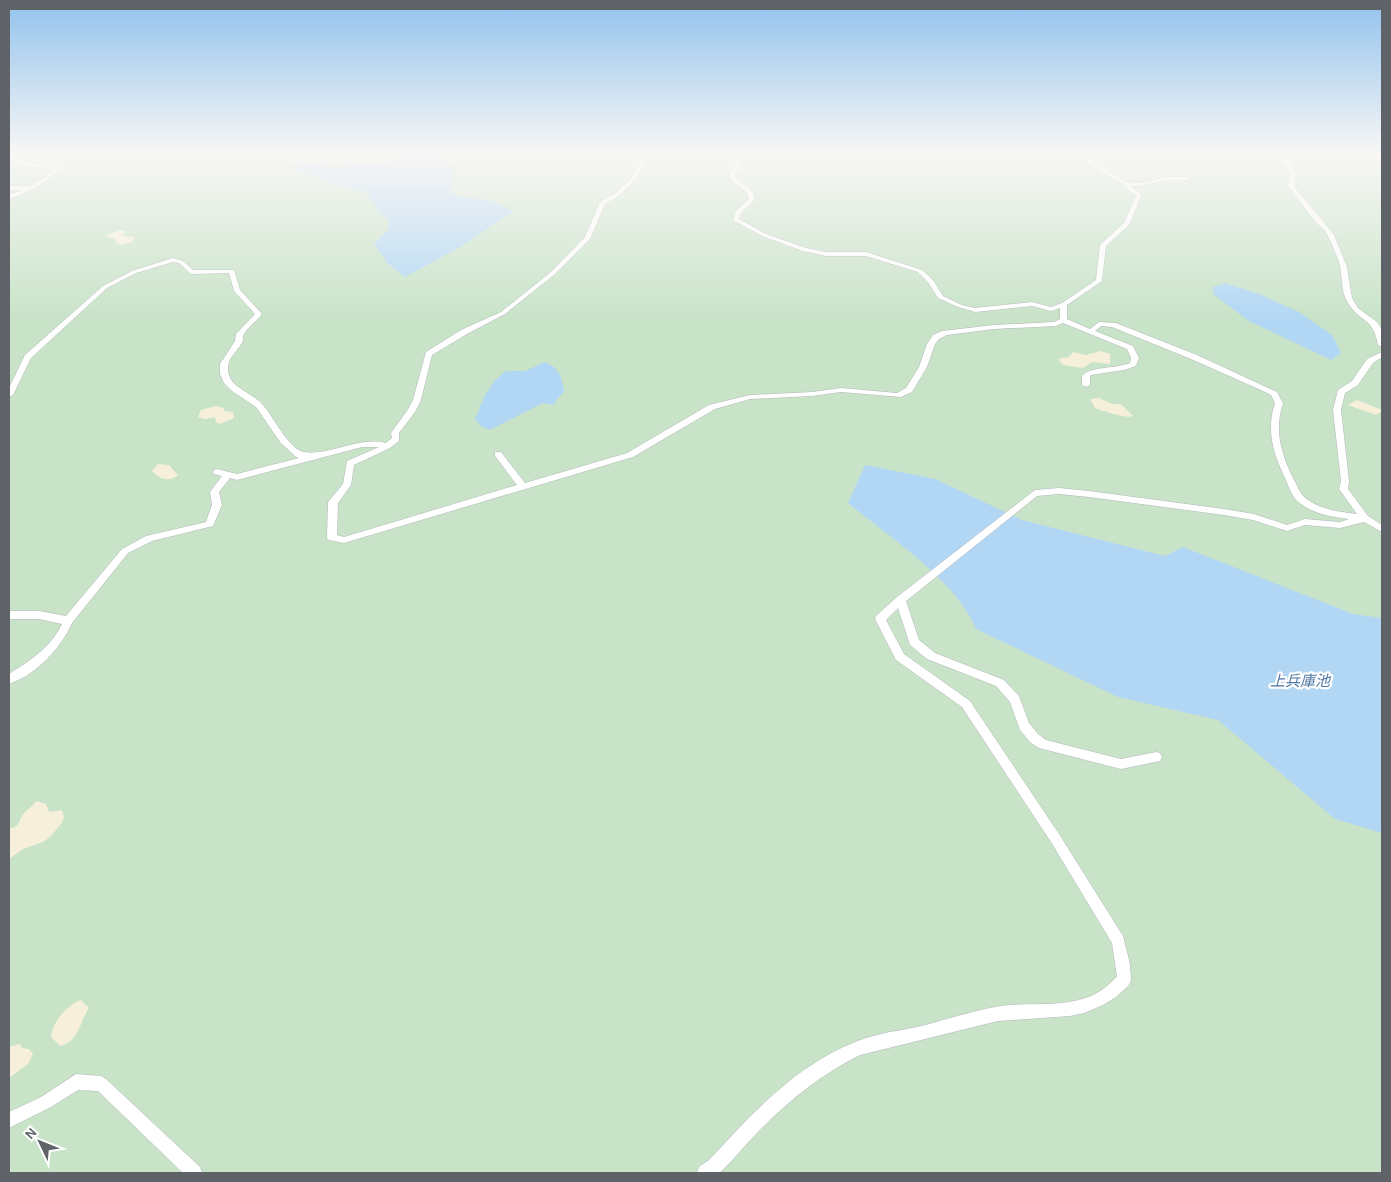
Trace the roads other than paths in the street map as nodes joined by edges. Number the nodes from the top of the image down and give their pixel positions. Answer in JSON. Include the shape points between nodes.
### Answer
{"nodes":[{"id":1,"x":599,"y":210,"type":"edge"},
{"id":2,"x":740,"y":210,"type":"edge"},
{"id":3,"x":1135,"y":210,"type":"edge"},
{"id":4,"x":1311,"y":210,"type":"edge"},
{"id":5,"x":1064,"y":304,"type":"junction"},
{"id":6,"x":1063,"y":320,"type":"junction"},
{"id":7,"x":1091,"y":331,"type":"junction"},
{"id":8,"x":1382,"y":345,"type":"edge"},
{"id":9,"x":1382,"y":354,"type":"edge"},
{"id":10,"x":1086,"y":385,"type":"dead end"},
{"id":11,"x":9,"y":396,"type":"edge"},
{"id":12,"x":387,"y":446,"type":"junction"},
{"id":13,"x":498,"y":454,"type":"dead end"},
{"id":14,"x":314,"y":455,"type":"junction"},
{"id":15,"x":217,"y":472,"type":"dead end"},
{"id":16,"x":228,"y":474,"type":"junction"},
{"id":17,"x":523,"y":487,"type":"junction"},
{"id":18,"x":1364,"y":518,"type":"junction"},
{"id":19,"x":1382,"y":529,"type":"edge"},
{"id":20,"x":901,"y":600,"type":"junction"},
{"id":21,"x":9,"y":615,"type":"edge"},
{"id":22,"x":68,"y":621,"type":"junction"},
{"id":23,"x":9,"y":679,"type":"edge"},
{"id":24,"x":1156,"y":757,"type":"dead end"},
{"id":25,"x":9,"y":1120,"type":"edge"},
{"id":26,"x":194,"y":1173,"type":"edge"},
{"id":27,"x":704,"y":1173,"type":"edge"}],
"edges":[{"from":1,"to":12,"type":"lane","via":[[588,238],[553,273],[503,313],[429,354],[417,400],[395,433],[396,439]]},
{"from":2,"to":5,"type":"lane","via":[[736,220],[747,227],[805,250],[826,254],[866,254],[920,271],[931,281],[940,297],[960,306],[975,310],[1032,304],[1051,309]]},
{"from":3,"to":5,"type":"lane","via":[[1127,224],[1103,245],[1099,280]]},
{"from":4,"to":8,"type":"lane","via":[[1327,229],[1343,264],[1350,302],[1373,321],[1381,334]]},
{"from":5,"to":6,"type":"lane"},
{"from":6,"to":7,"type":"lane"},
{"from":6,"to":17,"type":"lane","via":[[1056,324],[1012,325],[945,333],[936,337],[909,390],[898,395],[841,390],[750,397],[712,407],[630,455]]},
{"from":7,"to":10,"type":"lane","via":[[1130,348],[1135,358],[1133,364],[1124,368],[1089,373]]},
{"from":7,"to":18,"type":"lane","via":[[1100,324],[1114,325],[1194,356],[1274,394],[1278,403],[1274,415],[1274,438],[1279,458],[1302,501],[1325,512]]},
{"from":9,"to":18,"type":"lane","via":[[1370,361],[1355,383],[1341,392],[1338,400],[1343,489]]},
{"from":11,"to":14,"type":"lane","via":[[28,357],[115,281],[173,260],[181,262],[191,272],[232,271],[238,291],[259,314],[240,334],[224,364],[227,381],[260,405],[294,451]]},
{"from":12,"to":14,"type":"lane","via":[[362,444]]},
{"from":12,"to":17,"type":"lane","via":[[350,463],[348,485],[333,502],[332,538],[344,540]]},
{"from":13,"to":17,"type":"lane"},
{"from":14,"to":16,"type":"lane","via":[[237,477]]},
{"from":15,"to":16,"type":"lane"},
{"from":16,"to":22,"type":"lane","via":[[214,492],[217,505],[210,524],[149,538],[125,551]]},
{"from":18,"to":19,"type":"lane"},
{"from":18,"to":20,"type":"lane","via":[[1340,525],[1305,522],[1287,528],[1254,517],[1224,512],[1059,491],[1035,493]]},
{"from":20,"to":24,"type":"lane","via":[[914,642],[931,656],[1000,683],[1015,699],[1024,726],[1043,744],[1121,764]]},
{"from":20,"to":27,"type":"lane","via":[[880,619],[900,657],[966,704],[1055,838],[1118,941],[1124,980],[1106,997],[1069,1010],[1007,1012],[858,1049],[819,1070],[773,1103],[715,1166]]},
{"from":21,"to":22,"type":"lane","via":[[39,615]]},
{"from":22,"to":23,"type":"lane","via":[[52,648],[35,664]]},
{"from":25,"to":26,"type":"lane","via":[[46,1102],[76,1082],[101,1084]]}]}
